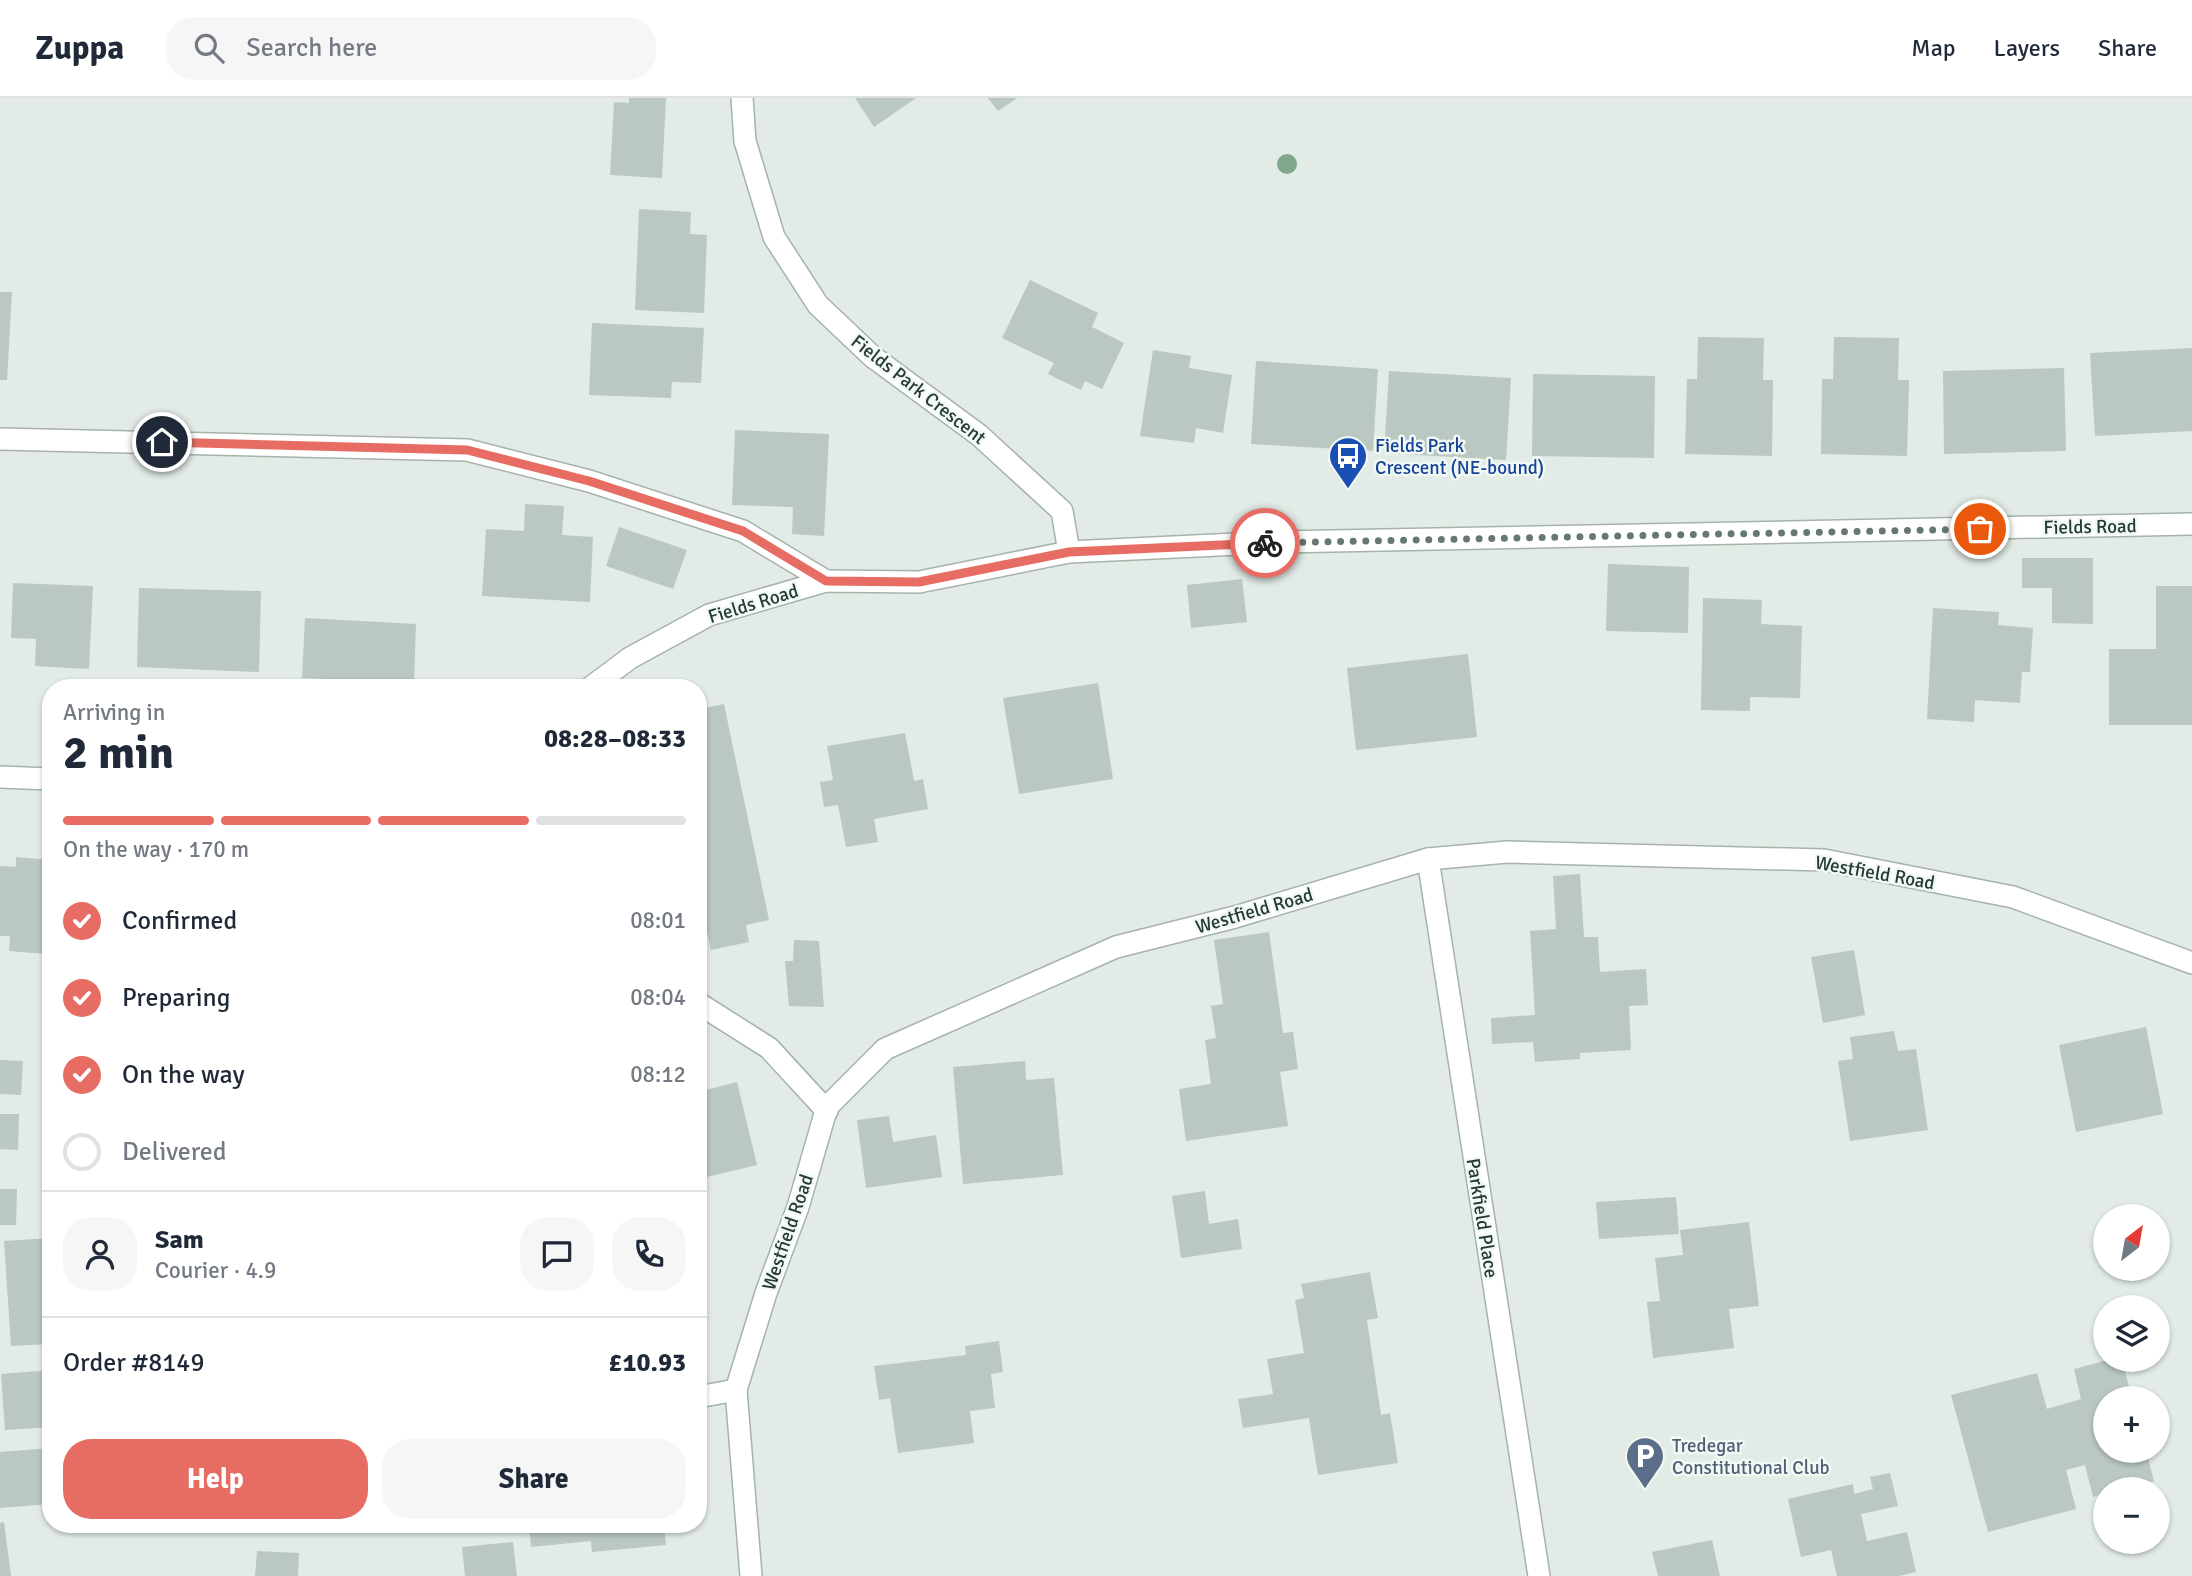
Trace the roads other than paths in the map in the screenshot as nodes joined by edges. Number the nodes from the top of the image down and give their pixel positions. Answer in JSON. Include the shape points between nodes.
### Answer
{"nodes":[{"id":1,"x":742,"y":98,"type":"edge"},
{"id":2,"x":0,"y":439,"type":"edge"},
{"id":3,"x":2192,"y":524,"type":"edge"},
{"id":4,"x":1069,"y":552,"type":"junction"},
{"id":5,"x":826,"y":581,"type":"junction"},
{"id":6,"x":602,"y":679,"type":"edge"},
{"id":7,"x":0,"y":777,"type":"edge"},
{"id":8,"x":42,"y":779,"type":"edge"},
{"id":9,"x":1428,"y":859,"type":"junction"},
{"id":10,"x":2192,"y":963,"type":"edge"},
{"id":11,"x":707,"y":1009,"type":"edge"},
{"id":12,"x":827,"y":1111,"type":"junction"},
{"id":13,"x":736,"y":1390,"type":"junction"},
{"id":14,"x":707,"y":1395,"type":"edge"},
{"id":15,"x":751,"y":1576,"type":"edge"},
{"id":16,"x":1539,"y":1576,"type":"edge"}],
"edges":[{"from":1,"to":4,"type":"street","name":"Fields Park Crescent","via":[[745,141],[774,237],[818,305],[873,357],[979,435],[1062,511]]},
{"from":2,"to":5,"type":"street","via":[[467,450],[589,481],[743,531]]},
{"from":3,"to":4,"type":"street","name":"Fields Road","via":[[1280,542]]},
{"from":4,"to":5,"type":"street","name":"Fields Road","via":[[919,582]]},
{"from":5,"to":6,"type":"street","name":"Fields Road","via":[[709,615],[630,658]]},
{"from":7,"to":8,"type":"street"},
{"from":9,"to":10,"type":"street","name":"Westfield Road","via":[[1507,852],[1824,860],[2013,897]]},
{"from":9,"to":12,"type":"street","name":"Westfield Road","via":[[1116,947],[886,1049]]},
{"from":9,"to":16,"type":"street","name":"Parkfield Place"},
{"from":11,"to":12,"type":"street","via":[[769,1048]]},
{"from":12,"to":13,"type":"street","name":"Westfield Road"},
{"from":13,"to":14,"type":"street"},
{"from":13,"to":15,"type":"street","name":"Westfield Road"}]}
